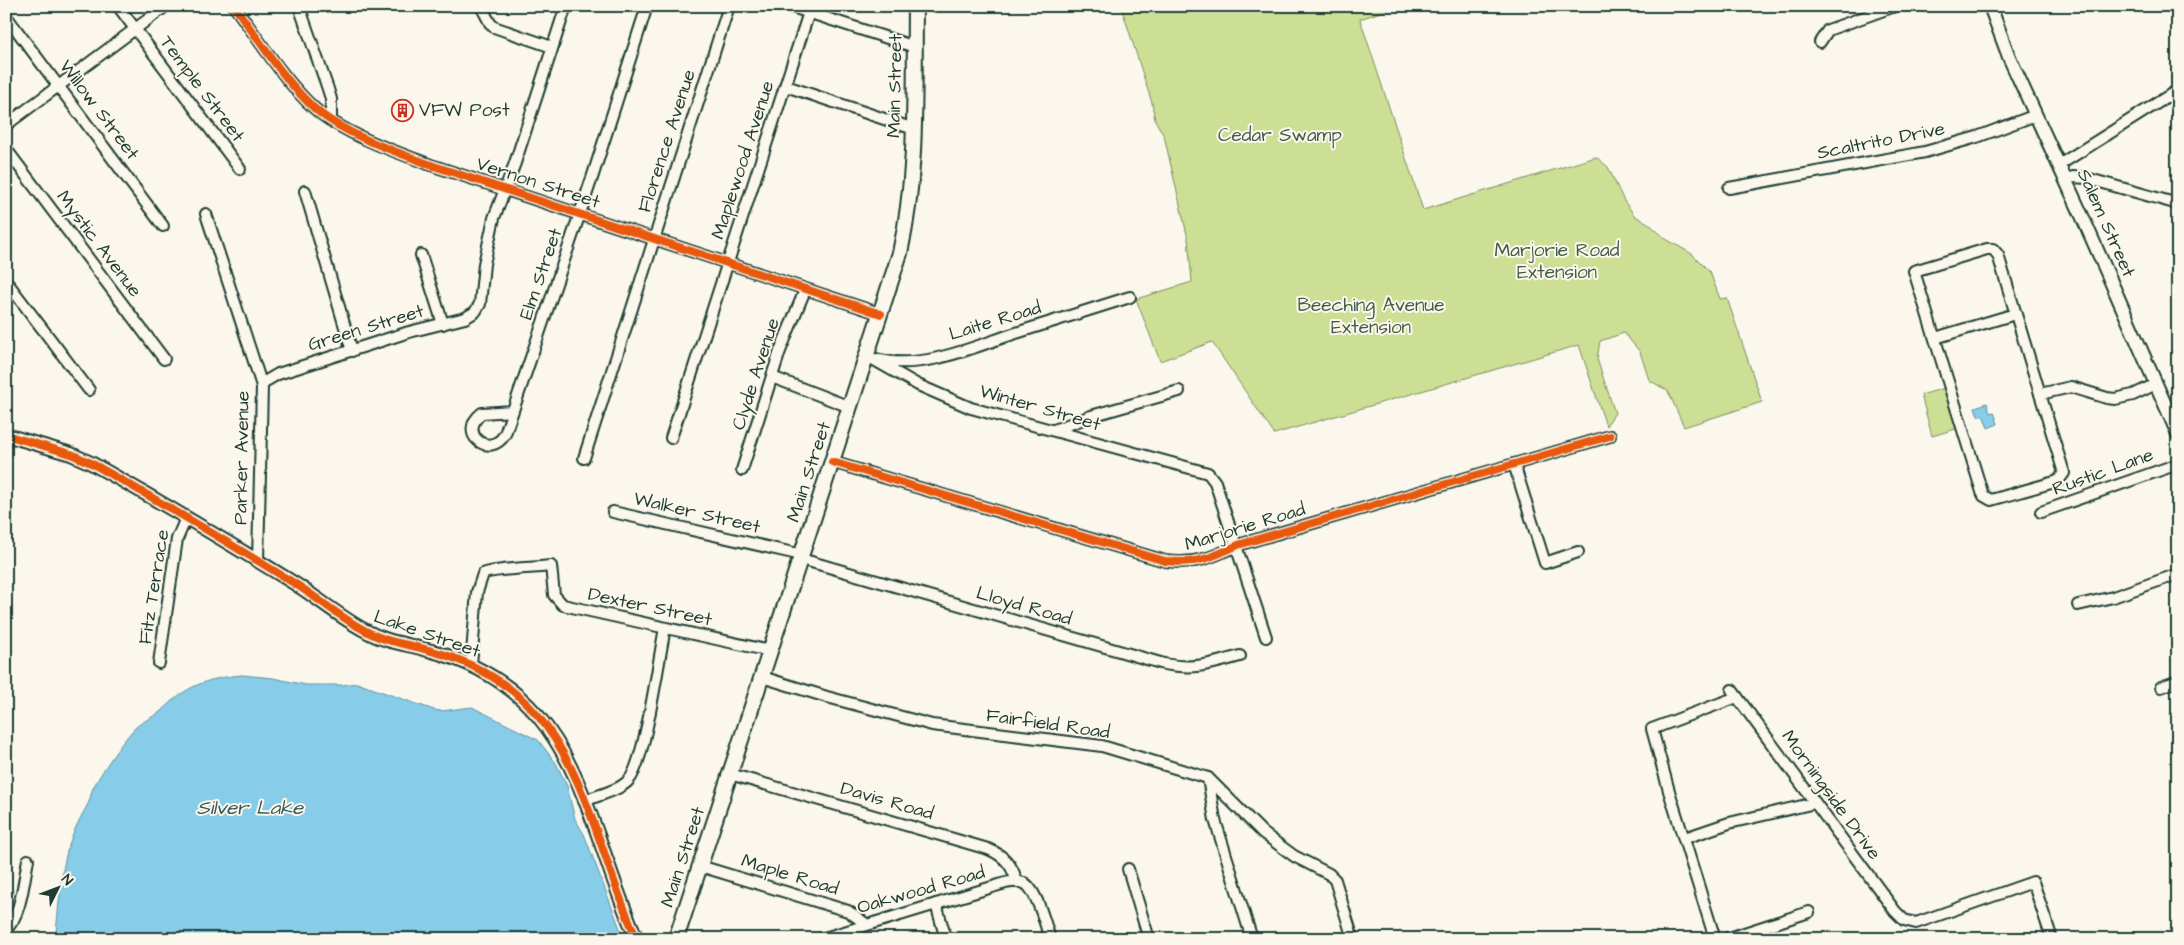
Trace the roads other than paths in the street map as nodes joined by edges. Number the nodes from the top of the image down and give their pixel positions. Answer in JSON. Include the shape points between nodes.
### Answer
{"nodes":[{"id":1,"x":118,"y":6,"type":"edge"},
{"id":2,"x":166,"y":6,"type":"edge"},
{"id":3,"x":234,"y":6,"type":"edge"},
{"id":4,"x":299,"y":6,"type":"edge"},
{"id":5,"x":481,"y":6,"type":"edge"},
{"id":6,"x":566,"y":6,"type":"edge"},
{"id":7,"x":647,"y":6,"type":"edge"},
{"id":8,"x":729,"y":6,"type":"edge"},
{"id":9,"x":790,"y":6,"type":"edge"},
{"id":10,"x":915,"y":6,"type":"edge"},
{"id":11,"x":1895,"y":6,"type":"edge"},
{"id":12,"x":1990,"y":6,"type":"edge"},
{"id":13,"x":810,"y":9,"type":"edge"},
{"id":14,"x":6,"y":16,"type":"edge"},
{"id":15,"x":135,"y":29,"type":"junction"},
{"id":16,"x":1820,"y":42,"type":"dead end"},
{"id":17,"x":552,"y":47,"type":"junction"},
{"id":18,"x":915,"y":47,"type":"junction"},
{"id":19,"x":58,"y":86,"type":"junction"},
{"id":20,"x":786,"y":86,"type":"junction"},
{"id":21,"x":2178,"y":90,"type":"edge"},
{"id":22,"x":2036,"y":115,"type":"junction"},
{"id":23,"x":331,"y":120,"type":"junction"},
{"id":24,"x":6,"y":125,"type":"edge"},
{"id":25,"x":914,"y":129,"type":"junction"},
{"id":26,"x":6,"y":149,"type":"edge"},
{"id":27,"x":2059,"y":166,"type":"junction"},
{"id":28,"x":240,"y":169,"type":"dead end"},
{"id":29,"x":2065,"y":179,"type":"junction"},
{"id":30,"x":1729,"y":188,"type":"dead end"},
{"id":31,"x":504,"y":189,"type":"junction"},
{"id":32,"x":306,"y":191,"type":"dead end"},
{"id":33,"x":2178,"y":204,"type":"edge"},
{"id":34,"x":206,"y":214,"type":"dead end"},
{"id":35,"x":580,"y":214,"type":"junction"},
{"id":36,"x":163,"y":226,"type":"dead end"},
{"id":37,"x":654,"y":238,"type":"junction"},
{"id":38,"x":421,"y":256,"type":"dead end"},
{"id":39,"x":727,"y":263,"type":"junction"},
{"id":40,"x":6,"y":281,"type":"edge"},
{"id":41,"x":805,"y":290,"type":"junction"},
{"id":42,"x":1130,"y":297,"type":"dead end"},
{"id":43,"x":881,"y":314,"type":"junction"},
{"id":44,"x":2015,"y":314,"type":"junction"},
{"id":45,"x":443,"y":324,"type":"junction"},
{"id":46,"x":1935,"y":338,"type":"junction"},
{"id":47,"x":352,"y":350,"type":"junction"},
{"id":48,"x":867,"y":356,"type":"junction"},
{"id":49,"x":164,"y":359,"type":"dead end"},
{"id":50,"x":772,"y":377,"type":"junction"},
{"id":51,"x":2156,"y":384,"type":"junction"},
{"id":52,"x":262,"y":386,"type":"junction"},
{"id":53,"x":89,"y":390,"type":"dead end"},
{"id":54,"x":1179,"y":391,"type":"dead end"},
{"id":55,"x":2040,"y":394,"type":"junction"},
{"id":56,"x":850,"y":407,"type":"junction"},
{"id":57,"x":513,"y":411,"type":"dead end"},
{"id":58,"x":1054,"y":430,"type":"junction"},
{"id":59,"x":2178,"y":434,"type":"edge"},
{"id":60,"x":6,"y":435,"type":"edge"},
{"id":61,"x":1610,"y":436,"type":"dead end"},
{"id":62,"x":671,"y":438,"type":"dead end"},
{"id":63,"x":584,"y":458,"type":"dead end"},
{"id":64,"x":832,"y":462,"type":"junction"},
{"id":65,"x":1514,"y":464,"type":"junction"},
{"id":66,"x":2178,"y":464,"type":"edge"},
{"id":67,"x":742,"y":470,"type":"dead end"},
{"id":68,"x":613,"y":512,"type":"dead end"},
{"id":69,"x":2041,"y":512,"type":"dead end"},
{"id":70,"x":186,"y":518,"type":"junction"},
{"id":71,"x":1238,"y":545,"type":"junction"},
{"id":72,"x":1578,"y":552,"type":"dead end"},
{"id":73,"x":801,"y":557,"type":"junction"},
{"id":74,"x":258,"y":562,"type":"junction"},
{"id":75,"x":2178,"y":574,"type":"edge"},
{"id":76,"x":2078,"y":605,"type":"dead end"},
{"id":77,"x":665,"y":628,"type":"junction"},
{"id":78,"x":1266,"y":637,"type":"dead end"},
{"id":79,"x":770,"y":651,"type":"junction"},
{"id":80,"x":1240,"y":656,"type":"dead end"},
{"id":81,"x":159,"y":663,"type":"dead end"},
{"id":82,"x":470,"y":665,"type":"junction"},
{"id":83,"x":762,"y":677,"type":"junction"},
{"id":84,"x":2178,"y":681,"type":"edge"},
{"id":85,"x":2161,"y":687,"type":"dead end"},
{"id":86,"x":730,"y":774,"type":"junction"},
{"id":87,"x":1208,"y":778,"type":"junction"},
{"id":88,"x":584,"y":800,"type":"junction"},
{"id":89,"x":1815,"y":803,"type":"junction"},
{"id":90,"x":1685,"y":838,"type":"junction"},
{"id":91,"x":28,"y":860,"type":"dead end"},
{"id":92,"x":700,"y":866,"type":"junction"},
{"id":93,"x":1128,"y":869,"type":"dead end"},
{"id":94,"x":1017,"y":882,"type":"junction"},
{"id":95,"x":936,"y":904,"type":"junction"},
{"id":96,"x":1809,"y":912,"type":"dead end"},
{"id":97,"x":866,"y":924,"type":"junction"},
{"id":98,"x":6,"y":929,"type":"edge"},
{"id":99,"x":1759,"y":934,"type":"edge"},
{"id":100,"x":638,"y":939,"type":"edge"},
{"id":101,"x":676,"y":939,"type":"edge"},
{"id":102,"x":821,"y":939,"type":"edge"},
{"id":103,"x":946,"y":939,"type":"edge"},
{"id":104,"x":1050,"y":939,"type":"edge"},
{"id":105,"x":1149,"y":939,"type":"edge"},
{"id":106,"x":1252,"y":939,"type":"edge"},
{"id":107,"x":1353,"y":939,"type":"edge"},
{"id":108,"x":1715,"y":939,"type":"edge"},
{"id":109,"x":1726,"y":939,"type":"edge"},
{"id":110,"x":2052,"y":939,"type":"edge"}],
"edges":[{"from":1,"to":15,"type":"street","name":"Temple Street"},
{"from":2,"to":15,"type":"street"},
{"from":3,"to":23,"type":"street","name":"Vernon Street","via":[[300,94]]},
{"from":4,"to":23,"type":"street","via":[[328,89]]},
{"from":5,"to":17,"type":"street","via":[[494,27]]},
{"from":6,"to":17,"type":"street"},
{"from":7,"to":35,"type":"street","name":"Elm Street"},
{"from":8,"to":37,"type":"street","name":"Florence Avenue"},
{"from":9,"to":13,"type":"street"},
{"from":10,"to":18,"type":"main road","name":"Main Street"},
{"from":11,"to":16,"type":"street","via":[[1828,30]]},
{"from":12,"to":22,"type":"street","name":"Salem Street"},
{"from":13,"to":18,"type":"street"},
{"from":13,"to":20,"type":"street","name":"Maplewood Avenue"},
{"from":14,"to":19,"type":"street","name":"Willow Street"},
{"from":15,"to":19,"type":"street"},
{"from":15,"to":28,"type":"street","name":"Temple Street"},
{"from":17,"to":31,"type":"street"},
{"from":18,"to":25,"type":"main road","name":"Main Street"},
{"from":19,"to":24,"type":"street"},
{"from":19,"to":36,"type":"street","name":"Willow Street"},
{"from":20,"to":25,"type":"street"},
{"from":20,"to":39,"type":"street","name":"Maplewood Avenue"},
{"from":21,"to":27,"type":"street"},
{"from":22,"to":27,"type":"street","name":"Salem Street"},
{"from":22,"to":30,"type":"street","name":"Scaltrito Drive","via":[[1925,152]]},
{"from":23,"to":31,"type":"street","name":"Vernon Street","via":[[388,149]]},
{"from":25,"to":43,"type":"main road","name":"Main Street","via":[[906,226]]},
{"from":26,"to":49,"type":"street","name":"Mystic Avenue"},
{"from":27,"to":29,"type":"street","name":"Salem Street"},
{"from":29,"to":33,"type":"street","via":[[2086,178]]},
{"from":29,"to":51,"type":"street","name":"Salem Street"},
{"from":31,"to":35,"type":"street","name":"Vernon Street"},
{"from":31,"to":45,"type":"street","name":"Green Street","via":[[487,247],[480,304],[470,315]]},
{"from":32,"to":47,"type":"street"},
{"from":34,"to":52,"type":"street","name":"Parker Avenue"},
{"from":35,"to":37,"type":"street","name":"Vernon Street"},
{"from":35,"to":57,"type":"street","name":"Elm Street"},
{"from":37,"to":39,"type":"street","name":"Vernon Street"},
{"from":37,"to":63,"type":"street","name":"Florence Avenue"},
{"from":38,"to":45,"type":"street"},
{"from":39,"to":41,"type":"street","name":"Vernon Street"},
{"from":39,"to":62,"type":"street","name":"Maplewood Avenue"},
{"from":40,"to":53,"type":"street"},
{"from":41,"to":43,"type":"street","name":"Vernon Street"},
{"from":41,"to":50,"type":"street","name":"Clyde Avenue"},
{"from":42,"to":48,"type":"street","name":"Laite Road","via":[[922,361],[889,361]]},
{"from":43,"to":48,"type":"main road","name":"Main Street"},
{"from":44,"to":46,"type":"street"},
{"from":44,"to":46,"type":"street","via":[[1998,255],[1993,249],[1987,249],[1914,271]]},
{"from":44,"to":55,"type":"street"},
{"from":45,"to":47,"type":"street","name":"Green Street"},
{"from":46,"to":55,"type":"street","via":[[1982,492],[1988,499],[2005,497],[2063,477]]},
{"from":47,"to":52,"type":"street","name":"Green Street","via":[[278,374]]},
{"from":48,"to":56,"type":"main road","name":"Main Street"},
{"from":48,"to":58,"type":"street","name":"Winter Street","via":[[956,402]]},
{"from":50,"to":56,"type":"street"},
{"from":50,"to":67,"type":"street","name":"Clyde Avenue"},
{"from":51,"to":55,"type":"street","via":[[2115,399],[2072,387]]},
{"from":51,"to":59,"type":"street","name":"Salem Street"},
{"from":52,"to":74,"type":"street","name":"Parker Avenue"},
{"from":54,"to":58,"type":"street"},
{"from":56,"to":64,"type":"main road","name":"Main Street"},
{"from":58,"to":71,"type":"street","name":"Winter Street","via":[[1206,471],[1211,475]]},
{"from":60,"to":70,"type":"street","name":"Lake Street","via":[[81,458]]},
{"from":61,"to":65,"type":"street","name":"Marjorie Road"},
{"from":64,"to":71,"type":"street","name":"Marjorie Road","via":[[1166,561],[1194,562]]},
{"from":64,"to":73,"type":"main road","name":"Main Street"},
{"from":65,"to":71,"type":"street","name":"Marjorie Road"},
{"from":65,"to":72,"type":"street","via":[[1545,563]]},
{"from":66,"to":69,"type":"street","name":"Rustic Lane"},
{"from":68,"to":73,"type":"street","name":"Walker Street"},
{"from":70,"to":74,"type":"street","name":"Lake Street"},
{"from":70,"to":81,"type":"street","name":"Fitz Terrace","via":[[177,539]]},
{"from":71,"to":78,"type":"street"},
{"from":73,"to":79,"type":"main road","name":"Main Street"},
{"from":73,"to":80,"type":"street","name":"Lloyd Road","via":[[1164,664],[1200,667]]},
{"from":74,"to":82,"type":"street","name":"Lake Street","via":[[366,632]]},
{"from":75,"to":76,"type":"street","via":[[2113,597]]},
{"from":77,"to":79,"type":"street","name":"Dexter Street"},
{"from":77,"to":82,"type":"street","name":"Dexter Street","via":[[561,604],[554,595],[551,566],[492,570],[483,574],[477,592]]},
{"from":77,"to":88,"type":"street","via":[[643,744],[633,775],[624,785]]},
{"from":79,"to":83,"type":"main road","name":"Main Street"},
{"from":82,"to":88,"type":"street","name":"Lake Street","via":[[506,685],[538,716],[554,738]]},
{"from":83,"to":86,"type":"main road","name":"Main Street"},
{"from":83,"to":87,"type":"street","name":"Fairfield Road","via":[[932,725],[1102,746]]},
{"from":84,"to":85,"type":"street"},
{"from":86,"to":92,"type":"main road","name":"Main Street"},
{"from":86,"to":94,"type":"street","name":"Davis Road","via":[[988,849],[1007,860]]},
{"from":87,"to":106,"type":"street","via":[[1215,820]]},
{"from":87,"to":107,"type":"street","name":"Fairfield Road","via":[[1264,832],[1294,856],[1328,874],[1338,885]]},
{"from":88,"to":100,"type":"street","name":"Lake Street"},
{"from":89,"to":90,"type":"street","via":[[1729,823]]},
{"from":89,"to":90,"type":"street","name":"Morningside Drive","via":[[1734,693],[1653,727]]},
{"from":89,"to":110,"type":"street","name":"Morningside Drive","via":[[1904,920],[1916,923],[2032,882]]},
{"from":90,"to":108,"type":"street"},
{"from":91,"to":98,"type":"street","via":[[17,911]]},
{"from":92,"to":97,"type":"street","name":"Maple Road","via":[[848,911]]},
{"from":92,"to":101,"type":"main road","name":"Main Street"},
{"from":93,"to":105,"type":"street"},
{"from":94,"to":95,"type":"street","name":"Oakwood Road"},
{"from":94,"to":104,"type":"street","via":[[1030,887]]},
{"from":95,"to":97,"type":"street","name":"Oakwood Road"},
{"from":95,"to":103,"type":"street"},
{"from":96,"to":99,"type":"street"},
{"from":97,"to":102,"type":"street","name":"Oakwood Road"},
{"from":99,"to":109,"type":"street"}]}
